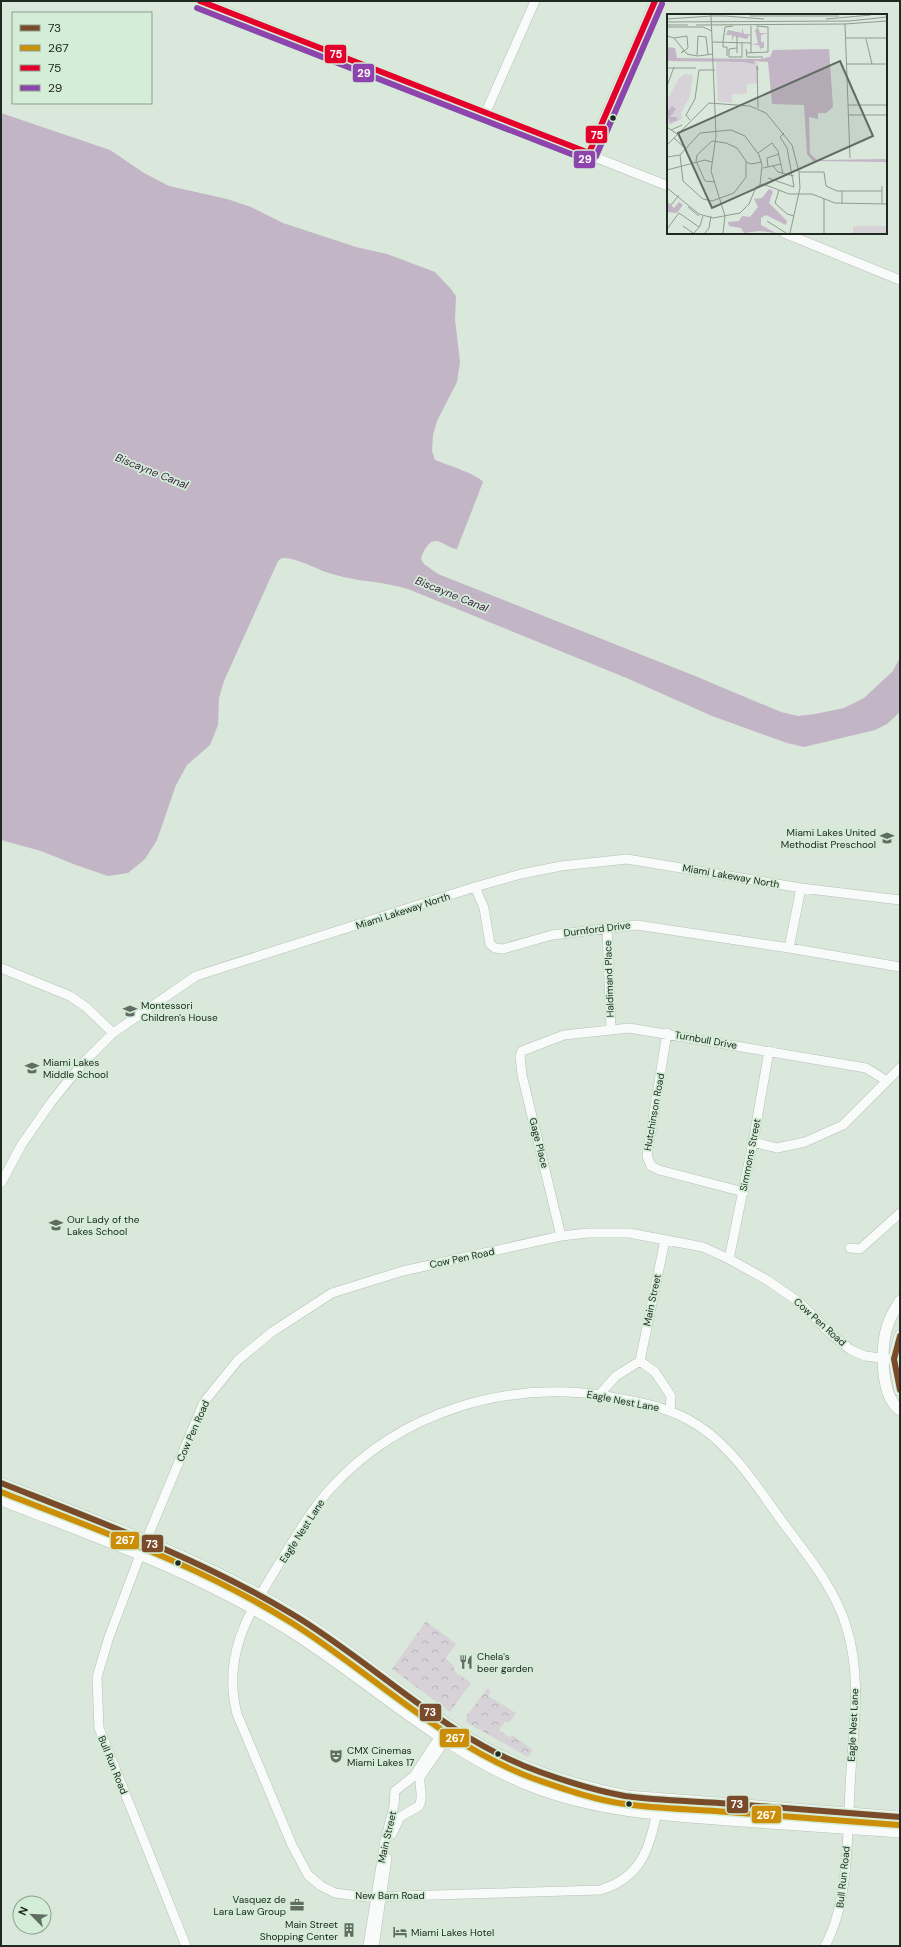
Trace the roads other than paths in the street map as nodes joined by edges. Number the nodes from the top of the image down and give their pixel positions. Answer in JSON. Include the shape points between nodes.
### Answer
{"nodes":[{"id":1,"x":200,"y":1,"type":"edge"},
{"id":2,"x":535,"y":1,"type":"edge"},
{"id":3,"x":655,"y":1,"type":"edge"},
{"id":4,"x":485,"y":114,"type":"junction"},
{"id":5,"x":588,"y":153,"type":"junction"},
{"id":6,"x":667,"y":186,"type":"edge"},
{"id":7,"x":786,"y":234,"type":"edge"},
{"id":8,"x":900,"y":280,"type":"edge"},
{"id":9,"x":475,"y":887,"type":"junction"},
{"id":10,"x":801,"y":888,"type":"junction"},
{"id":11,"x":900,"y":900,"type":"edge"},
{"id":12,"x":607,"y":928,"type":"junction"},
{"id":13,"x":789,"y":948,"type":"junction"},
{"id":14,"x":900,"y":967,"type":"edge"},
{"id":15,"x":1,"y":968,"type":"edge"},
{"id":16,"x":611,"y":1029,"type":"junction"},
{"id":17,"x":113,"y":1033,"type":"junction"},
{"id":18,"x":667,"y":1033,"type":"junction"},
{"id":19,"x":522,"y":1051,"type":"joint"},
{"id":20,"x":769,"y":1051,"type":"junction"},
{"id":21,"x":900,"y":1068,"type":"edge"},
{"id":22,"x":887,"y":1081,"type":"junction"},
{"id":23,"x":753,"y":1142,"type":"junction"},
{"id":24,"x":1,"y":1183,"type":"edge"},
{"id":25,"x":744,"y":1192,"type":"junction"},
{"id":26,"x":900,"y":1213,"type":"edge"},
{"id":27,"x":561,"y":1236,"type":"junction"},
{"id":28,"x":665,"y":1240,"type":"junction"},
{"id":29,"x":850,"y":1248,"type":"dead end"},
{"id":30,"x":729,"y":1259,"type":"junction"},
{"id":31,"x":900,"y":1302,"type":"edge"},
{"id":32,"x":900,"y":1336,"type":"edge"},
{"id":33,"x":889,"y":1359,"type":"junction"},
{"id":34,"x":640,"y":1361,"type":"junction"},
{"id":35,"x":900,"y":1390,"type":"edge"},
{"id":36,"x":600,"y":1395,"type":"junction"},
{"id":37,"x":900,"y":1410,"type":"edge"},
{"id":38,"x":670,"y":1411,"type":"junction"},
{"id":39,"x":1,"y":1483,"type":"edge"},
{"id":40,"x":1,"y":1500,"type":"edge"},
{"id":41,"x":145,"y":1541,"type":"junction"},
{"id":42,"x":140,"y":1555,"type":"junction"},
{"id":43,"x":261,"y":1595,"type":"junction"},
{"id":44,"x":253,"y":1608,"type":"junction"},
{"id":45,"x":451,"y":1726,"type":"junction"},
{"id":46,"x":443,"y":1738,"type":"junction"},
{"id":47,"x":660,"y":1799,"type":"junction"},
{"id":48,"x":848,"y":1813,"type":"junction"},
{"id":49,"x":657,"y":1814,"type":"junction"},
{"id":50,"x":900,"y":1817,"type":"edge"},
{"id":51,"x":847,"y":1828,"type":"junction"},
{"id":52,"x":900,"y":1832,"type":"edge"},
{"id":53,"x":379,"y":1896,"type":"junction"},
{"id":54,"x":186,"y":1946,"type":"edge"},
{"id":55,"x":368,"y":1946,"type":"edge"},
{"id":56,"x":374,"y":1946,"type":"edge"},
{"id":57,"x":825,"y":1946,"type":"edge"}],
"edges":[{"from":1,"to":4,"type":"street"},
{"from":2,"to":4,"type":"street"},
{"from":3,"to":5,"type":"street"},
{"from":4,"to":5,"type":"street"},
{"from":5,"to":6,"type":"street"},
{"from":7,"to":8,"type":"street"},
{"from":9,"to":10,"type":"street","name":"Miami Lakeway North","via":[[561,866],[627,860]]},
{"from":9,"to":12,"type":"street","name":"Durnford Drive","via":[[484,908],[490,944],[495,948],[503,949],[552,935]]},
{"from":9,"to":17,"type":"street","name":"Miami Lakeway North","via":[[196,976]]},
{"from":10,"to":11,"type":"street","name":"Miami Lakeway North"},
{"from":10,"to":13,"type":"street"},
{"from":12,"to":13,"type":"street","name":"Durnford Drive","via":[[637,925]]},
{"from":12,"to":16,"type":"street","name":"Haldimand Place"},
{"from":13,"to":14,"type":"street","name":"Durnford Drive"},
{"from":15,"to":17,"type":"street","via":[[70,996],[86,1007]]},
{"from":16,"to":18,"type":"street","name":"Turnbull Drive","via":[[629,1028]]},
{"from":16,"to":19,"type":"street","name":"Turnbull Drive","via":[[564,1035]]},
{"from":17,"to":24,"type":"street","name":"Miami Lakeway North","via":[[82,1064],[52,1101],[22,1144]]},
{"from":18,"to":20,"type":"street","name":"Turnbull Drive"},
{"from":18,"to":25,"type":"street","name":"Hutchinson Road","via":[[646,1156],[650,1166]]},
{"from":19,"to":27,"type":"street","name":"Gage Place","via":[[522,1075]]},
{"from":20,"to":22,"type":"street","name":"Turnbull Drive","via":[[866,1068]]},
{"from":20,"to":23,"type":"street","name":"Simmons Street"},
{"from":21,"to":22,"type":"street"},
{"from":22,"to":23,"type":"street","via":[[843,1125],[805,1142],[777,1148]]},
{"from":23,"to":25,"type":"street","name":"Simmons Street"},
{"from":25,"to":30,"type":"street","name":"Simmons Street"},
{"from":26,"to":29,"type":"street","via":[[860,1249]]},
{"from":27,"to":28,"type":"street","name":"Cow Pen Road","via":[[629,1233]]},
{"from":27,"to":41,"type":"street","name":"Cow Pen Road","via":[[403,1271],[332,1293],[272,1332],[238,1360],[204,1402]]},
{"from":28,"to":30,"type":"street","name":"Cow Pen Road","via":[[703,1247]]},
{"from":28,"to":34,"type":"street","name":"Main Street"},
{"from":30,"to":33,"type":"street","name":"Cow Pen Road","via":[[799,1302],[851,1350],[865,1356]]},
{"from":31,"to":33,"type":"main road","via":[[887,1327]]},
{"from":32,"to":33,"type":"main road"},
{"from":33,"to":35,"type":"main road"},
{"from":33,"to":37,"type":"main road","via":[[884,1381],[891,1399]]},
{"from":34,"to":36,"type":"street","via":[[616,1376]]},
{"from":34,"to":38,"type":"street","via":[[655,1372],[671,1396]]},
{"from":36,"to":38,"type":"street","name":"Eagle Nest Lane"},
{"from":36,"to":43,"type":"street","name":"Eagle Nest Lane","via":[[546,1391],[487,1398],[429,1418],[395,1435],[370,1452],[328,1491],[307,1519]]},
{"from":38,"to":48,"type":"street","name":"Eagle Nest Lane","via":[[709,1433],[742,1468],[806,1553],[831,1592],[847,1627],[855,1661],[856,1705]]},
{"from":39,"to":41,"type":"main road"},
{"from":40,"to":42,"type":"main road"},
{"from":41,"to":42,"type":"street","name":"Cow Pen Road"},
{"from":41,"to":43,"type":"main road","via":[[205,1566]]},
{"from":42,"to":44,"type":"main road","via":[[199,1580]]},
{"from":42,"to":54,"type":"street","name":"Bull Run Road","via":[[97,1677],[99,1728]]},
{"from":43,"to":44,"type":"street","name":"Eagle Nest Lane"},
{"from":43,"to":45,"type":"main road","via":[[341,1646]]},
{"from":44,"to":46,"type":"main road","via":[[327,1655]]},
{"from":44,"to":53,"type":"street","name":"New Barn Road","via":[[235,1650],[232,1677],[234,1700],[292,1845],[308,1875],[321,1886],[335,1893]]},
{"from":45,"to":46,"type":"street","name":"Main Street"},
{"from":45,"to":47,"type":"main road","via":[[505,1758],[568,1782],[626,1796]]},
{"from":46,"to":49,"type":"main road","via":[[491,1768],[532,1786],[581,1802]]},
{"from":46,"to":53,"type":"street","name":"Main Street","via":[[414,1776],[395,1791],[385,1841]]},
{"from":46,"to":53,"type":"street","name":"Main Street","via":[[420,1777],[422,1797],[419,1806],[400,1817],[392,1834]]},
{"from":47,"to":48,"type":"main road"},
{"from":47,"to":49,"type":"street","name":"New Barn Road"},
{"from":48,"to":50,"type":"main road"},
{"from":48,"to":51,"type":"street","name":"Eagle Nest Lane"},
{"from":49,"to":51,"type":"main road"},
{"from":49,"to":53,"type":"street","name":"New Barn Road","via":[[649,1846],[638,1866],[621,1881],[600,1890]]},
{"from":51,"to":52,"type":"main road"},
{"from":51,"to":57,"type":"street","name":"Bull Run Road","via":[[844,1883],[838,1920]]},
{"from":53,"to":55,"type":"street","name":"Main Street"},
{"from":53,"to":56,"type":"street","name":"Main Street"}]}
